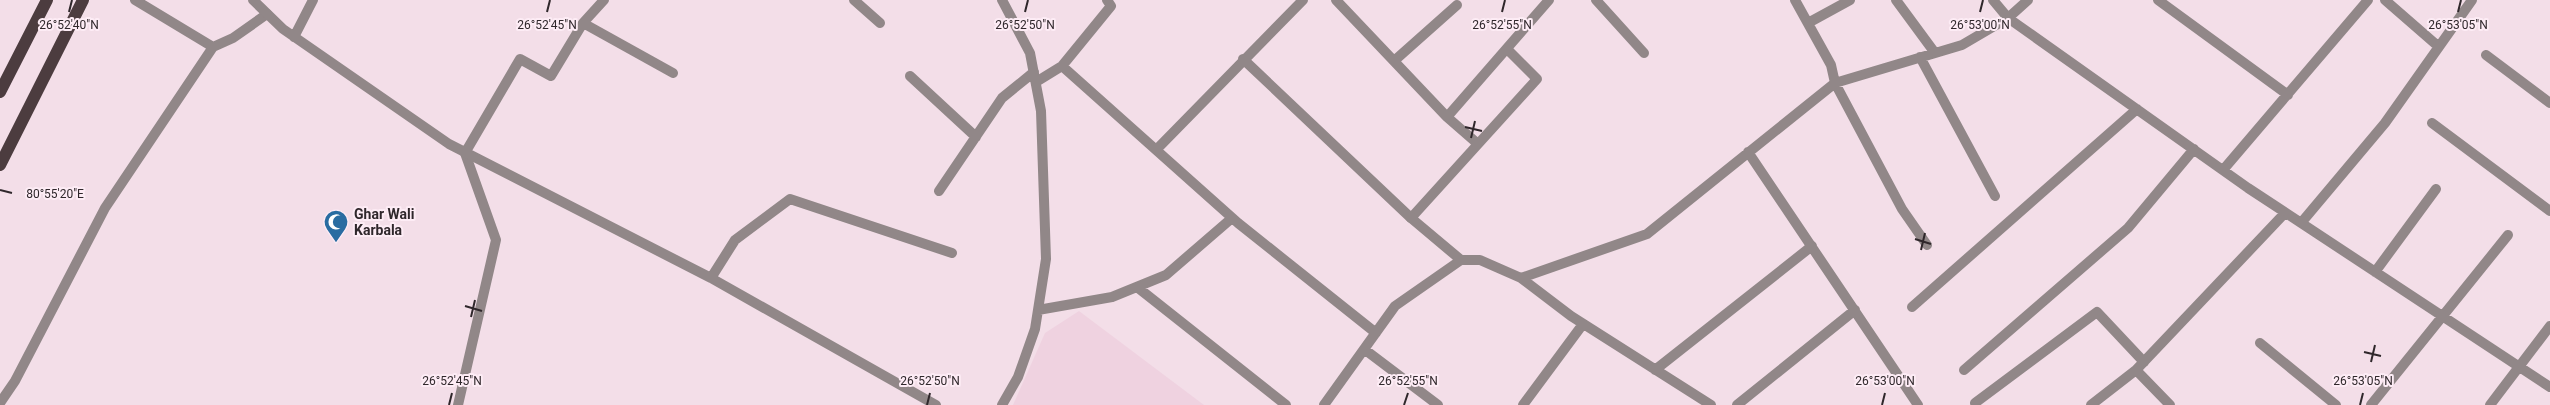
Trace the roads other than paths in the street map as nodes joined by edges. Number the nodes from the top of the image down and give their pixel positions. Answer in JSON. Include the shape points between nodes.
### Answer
{"nodes":[{"id":1,"x":47,"y":0,"type":"edge"},
{"id":2,"x":83,"y":0,"type":"edge"},
{"id":3,"x":135,"y":0,"type":"edge"},
{"id":4,"x":253,"y":0,"type":"edge"},
{"id":5,"x":313,"y":0,"type":"edge"},
{"id":6,"x":604,"y":0,"type":"edge"},
{"id":7,"x":854,"y":0,"type":"edge"},
{"id":8,"x":1002,"y":0,"type":"edge"},
{"id":9,"x":1107,"y":0,"type":"edge"},
{"id":10,"x":1303,"y":0,"type":"edge"},
{"id":11,"x":1336,"y":0,"type":"edge"},
{"id":12,"x":1549,"y":0,"type":"edge"},
{"id":13,"x":1596,"y":0,"type":"edge"},
{"id":14,"x":1795,"y":0,"type":"edge"},
{"id":15,"x":1850,"y":0,"type":"edge"},
{"id":16,"x":1896,"y":0,"type":"edge"},
{"id":17,"x":1993,"y":0,"type":"edge"},
{"id":18,"x":2028,"y":0,"type":"edge"},
{"id":19,"x":2158,"y":0,"type":"edge"},
{"id":20,"x":2368,"y":0,"type":"edge"},
{"id":21,"x":2384,"y":0,"type":"edge"},
{"id":22,"x":2472,"y":0,"type":"edge"},
{"id":23,"x":1457,"y":5,"type":"dead end"},
{"id":24,"x":267,"y":14,"type":"junction"},
{"id":25,"x":2008,"y":18,"type":"junction"},
{"id":26,"x":583,"y":23,"type":"junction"},
{"id":27,"x":880,"y":23,"type":"dead end"},
{"id":28,"x":1808,"y":23,"type":"junction"},
{"id":29,"x":294,"y":37,"type":"junction"},
{"id":30,"x":2439,"y":47,"type":"junction"},
{"id":31,"x":212,"y":48,"type":"junction"},
{"id":32,"x":1507,"y":48,"type":"junction"},
{"id":33,"x":1644,"y":53,"type":"dead end"},
{"id":34,"x":1935,"y":53,"type":"junction"},
{"id":35,"x":2486,"y":54,"type":"dead end"},
{"id":36,"x":1920,"y":57,"type":"junction"},
{"id":37,"x":1243,"y":60,"type":"junction"},
{"id":38,"x":1394,"y":61,"type":"junction"},
{"id":39,"x":1062,"y":66,"type":"junction"},
{"id":40,"x":673,"y":73,"type":"dead end"},
{"id":41,"x":910,"y":76,"type":"dead end"},
{"id":42,"x":1035,"y":77,"type":"junction"},
{"id":43,"x":1835,"y":83,"type":"junction"},
{"id":44,"x":0,"y":92,"type":"edge"},
{"id":45,"x":2288,"y":95,"type":"junction"},
{"id":46,"x":2550,"y":103,"type":"edge"},
{"id":47,"x":2137,"y":109,"type":"junction"},
{"id":48,"x":1447,"y":117,"type":"junction"},
{"id":49,"x":2432,"y":123,"type":"dead end"},
{"id":50,"x":976,"y":137,"type":"junction"},
{"id":51,"x":1478,"y":144,"type":"junction"},
{"id":52,"x":1156,"y":150,"type":"junction"},
{"id":53,"x":2194,"y":150,"type":"junction"},
{"id":54,"x":1748,"y":152,"type":"junction"},
{"id":55,"x":465,"y":153,"type":"junction"},
{"id":56,"x":0,"y":165,"type":"edge"},
{"id":57,"x":2223,"y":170,"type":"junction"},
{"id":58,"x":2436,"y":189,"type":"dead end"},
{"id":59,"x":939,"y":191,"type":"dead end"},
{"id":60,"x":1995,"y":196,"type":"dead end"},
{"id":61,"x":2550,"y":211,"type":"edge"},
{"id":62,"x":2285,"y":213,"type":"junction"},
{"id":63,"x":1232,"y":218,"type":"junction"},
{"id":64,"x":1411,"y":218,"type":"junction"},
{"id":65,"x":2301,"y":223,"type":"junction"},
{"id":66,"x":2508,"y":235,"type":"dead end"},
{"id":67,"x":1927,"y":245,"type":"dead end"},
{"id":68,"x":1812,"y":246,"type":"junction"},
{"id":69,"x":952,"y":253,"type":"dead end"},
{"id":70,"x":1461,"y":260,"type":"junction"},
{"id":71,"x":2375,"y":272,"type":"junction"},
{"id":72,"x":710,"y":278,"type":"junction"},
{"id":73,"x":1521,"y":278,"type":"junction"},
{"id":74,"x":1137,"y":287,"type":"junction"},
{"id":75,"x":1912,"y":307,"type":"dead end"},
{"id":76,"x":1038,"y":310,"type":"junction"},
{"id":77,"x":1855,"y":310,"type":"junction"},
{"id":78,"x":2443,"y":316,"type":"junction"},
{"id":79,"x":1583,"y":324,"type":"junction"},
{"id":80,"x":2550,"y":326,"type":"edge"},
{"id":81,"x":1376,"y":332,"type":"junction"},
{"id":82,"x":2260,"y":343,"type":"dead end"},
{"id":83,"x":1364,"y":349,"type":"junction"},
{"id":84,"x":2144,"y":362,"type":"junction"},
{"id":85,"x":2519,"y":367,"type":"junction"},
{"id":86,"x":1655,"y":370,"type":"junction"},
{"id":87,"x":1964,"y":370,"type":"dead end"},
{"id":88,"x":2136,"y":370,"type":"junction"},
{"id":89,"x":2550,"y":387,"type":"edge"},
{"id":90,"x":0,"y":402,"type":"edge"},
{"id":91,"x":1975,"y":403,"type":"dead end"},
{"id":92,"x":458,"y":405,"type":"edge"},
{"id":93,"x":936,"y":405,"type":"edge"},
{"id":94,"x":1002,"y":405,"type":"edge"},
{"id":95,"x":1286,"y":405,"type":"edge"},
{"id":96,"x":1324,"y":405,"type":"edge"},
{"id":97,"x":1438,"y":405,"type":"edge"},
{"id":98,"x":1523,"y":405,"type":"edge"},
{"id":99,"x":1711,"y":405,"type":"edge"},
{"id":100,"x":1737,"y":405,"type":"edge"},
{"id":101,"x":1918,"y":405,"type":"edge"},
{"id":102,"x":2091,"y":405,"type":"edge"},
{"id":103,"x":2170,"y":405,"type":"edge"},
{"id":104,"x":2336,"y":405,"type":"edge"},
{"id":105,"x":2371,"y":405,"type":"edge"},
{"id":106,"x":2490,"y":405,"type":"edge"}],
"edges":[{"from":1,"to":44,"type":"main road"},
{"from":2,"to":56,"type":"main road"},
{"from":3,"to":31,"type":"street"},
{"from":4,"to":24,"type":"street"},
{"from":5,"to":29,"type":"street"},
{"from":6,"to":26,"type":"street"},
{"from":7,"to":27,"type":"street"},
{"from":8,"to":42,"type":"street","via":[[1030,53]]},
{"from":9,"to":39,"type":"street","via":[[1111,6]]},
{"from":10,"to":37,"type":"street"},
{"from":11,"to":38,"type":"street"},
{"from":12,"to":32,"type":"street"},
{"from":13,"to":33,"type":"street"},
{"from":14,"to":28,"type":"street"},
{"from":15,"to":28,"type":"street"},
{"from":16,"to":34,"type":"street"},
{"from":17,"to":25,"type":"street"},
{"from":18,"to":25,"type":"street"},
{"from":19,"to":45,"type":"street"},
{"from":20,"to":45,"type":"street"},
{"from":21,"to":30,"type":"street"},
{"from":22,"to":30,"type":"street"},
{"from":23,"to":38,"type":"street"},
{"from":24,"to":29,"type":"street"},
{"from":24,"to":31,"type":"street"},
{"from":25,"to":34,"type":"street","via":[[1962,45]]},
{"from":25,"to":47,"type":"street"},
{"from":26,"to":40,"type":"street"},
{"from":26,"to":55,"type":"street","via":[[550,76],[520,59]]},
{"from":28,"to":43,"type":"street","via":[[1832,65]]},
{"from":29,"to":55,"type":"street"},
{"from":30,"to":65,"type":"street","via":[[2385,123]]},
{"from":31,"to":90,"type":"street","via":[[105,208],[15,381]]},
{"from":32,"to":48,"type":"street"},
{"from":32,"to":51,"type":"street","via":[[1537,79]]},
{"from":34,"to":36,"type":"street"},
{"from":35,"to":46,"type":"street"},
{"from":36,"to":43,"type":"street"},
{"from":36,"to":60,"type":"street"},
{"from":37,"to":52,"type":"street"},
{"from":37,"to":64,"type":"street"},
{"from":38,"to":48,"type":"street"},
{"from":39,"to":42,"type":"street"},
{"from":39,"to":52,"type":"street"},
{"from":41,"to":50,"type":"street"},
{"from":42,"to":50,"type":"street","via":[[1002,98]]},
{"from":42,"to":76,"type":"street","via":[[1041,111],[1046,259]]},
{"from":43,"to":54,"type":"street"},
{"from":43,"to":67,"type":"street","via":[[1902,209]]},
{"from":45,"to":57,"type":"street"},
{"from":47,"to":53,"type":"street"},
{"from":47,"to":75,"type":"street"},
{"from":48,"to":51,"type":"street"},
{"from":49,"to":61,"type":"street"},
{"from":50,"to":59,"type":"street"},
{"from":51,"to":64,"type":"street"},
{"from":52,"to":63,"type":"street"},
{"from":53,"to":57,"type":"street"},
{"from":53,"to":87,"type":"street","via":[[2128,228]]},
{"from":54,"to":68,"type":"street"},
{"from":54,"to":73,"type":"street","via":[[1647,234]]},
{"from":55,"to":72,"type":"street"},
{"from":55,"to":92,"type":"street","via":[[496,240]]},
{"from":57,"to":62,"type":"street"},
{"from":58,"to":71,"type":"street"},
{"from":62,"to":65,"type":"street"},
{"from":62,"to":84,"type":"street"},
{"from":63,"to":74,"type":"street","via":[[1166,275]]},
{"from":63,"to":81,"type":"street"},
{"from":64,"to":70,"type":"street"},
{"from":65,"to":71,"type":"street"},
{"from":66,"to":78,"type":"street"},
{"from":68,"to":77,"type":"street"},
{"from":68,"to":86,"type":"street"},
{"from":69,"to":72,"type":"street","via":[[790,199],[735,240]]},
{"from":70,"to":73,"type":"street","via":[[1480,260]]},
{"from":70,"to":81,"type":"street","via":[[1395,306]]},
{"from":71,"to":78,"type":"street"},
{"from":72,"to":93,"type":"street"},
{"from":73,"to":79,"type":"street"},
{"from":74,"to":76,"type":"street","via":[[1112,297]]},
{"from":74,"to":95,"type":"street"},
{"from":76,"to":94,"type":"street","via":[[1035,329],[1018,377]]},
{"from":77,"to":100,"type":"street"},
{"from":77,"to":101,"type":"street"},
{"from":78,"to":85,"type":"street"},
{"from":78,"to":105,"type":"street"},
{"from":79,"to":86,"type":"street"},
{"from":79,"to":98,"type":"street"},
{"from":80,"to":85,"type":"street"},
{"from":81,"to":83,"type":"street"},
{"from":82,"to":104,"type":"street"},
{"from":83,"to":96,"type":"street"},
{"from":83,"to":97,"type":"street"},
{"from":84,"to":88,"type":"street"},
{"from":84,"to":91,"type":"street","via":[[2097,312]]},
{"from":85,"to":89,"type":"street"},
{"from":85,"to":106,"type":"street"},
{"from":86,"to":99,"type":"street"},
{"from":88,"to":102,"type":"street"},
{"from":88,"to":103,"type":"street"}]}
